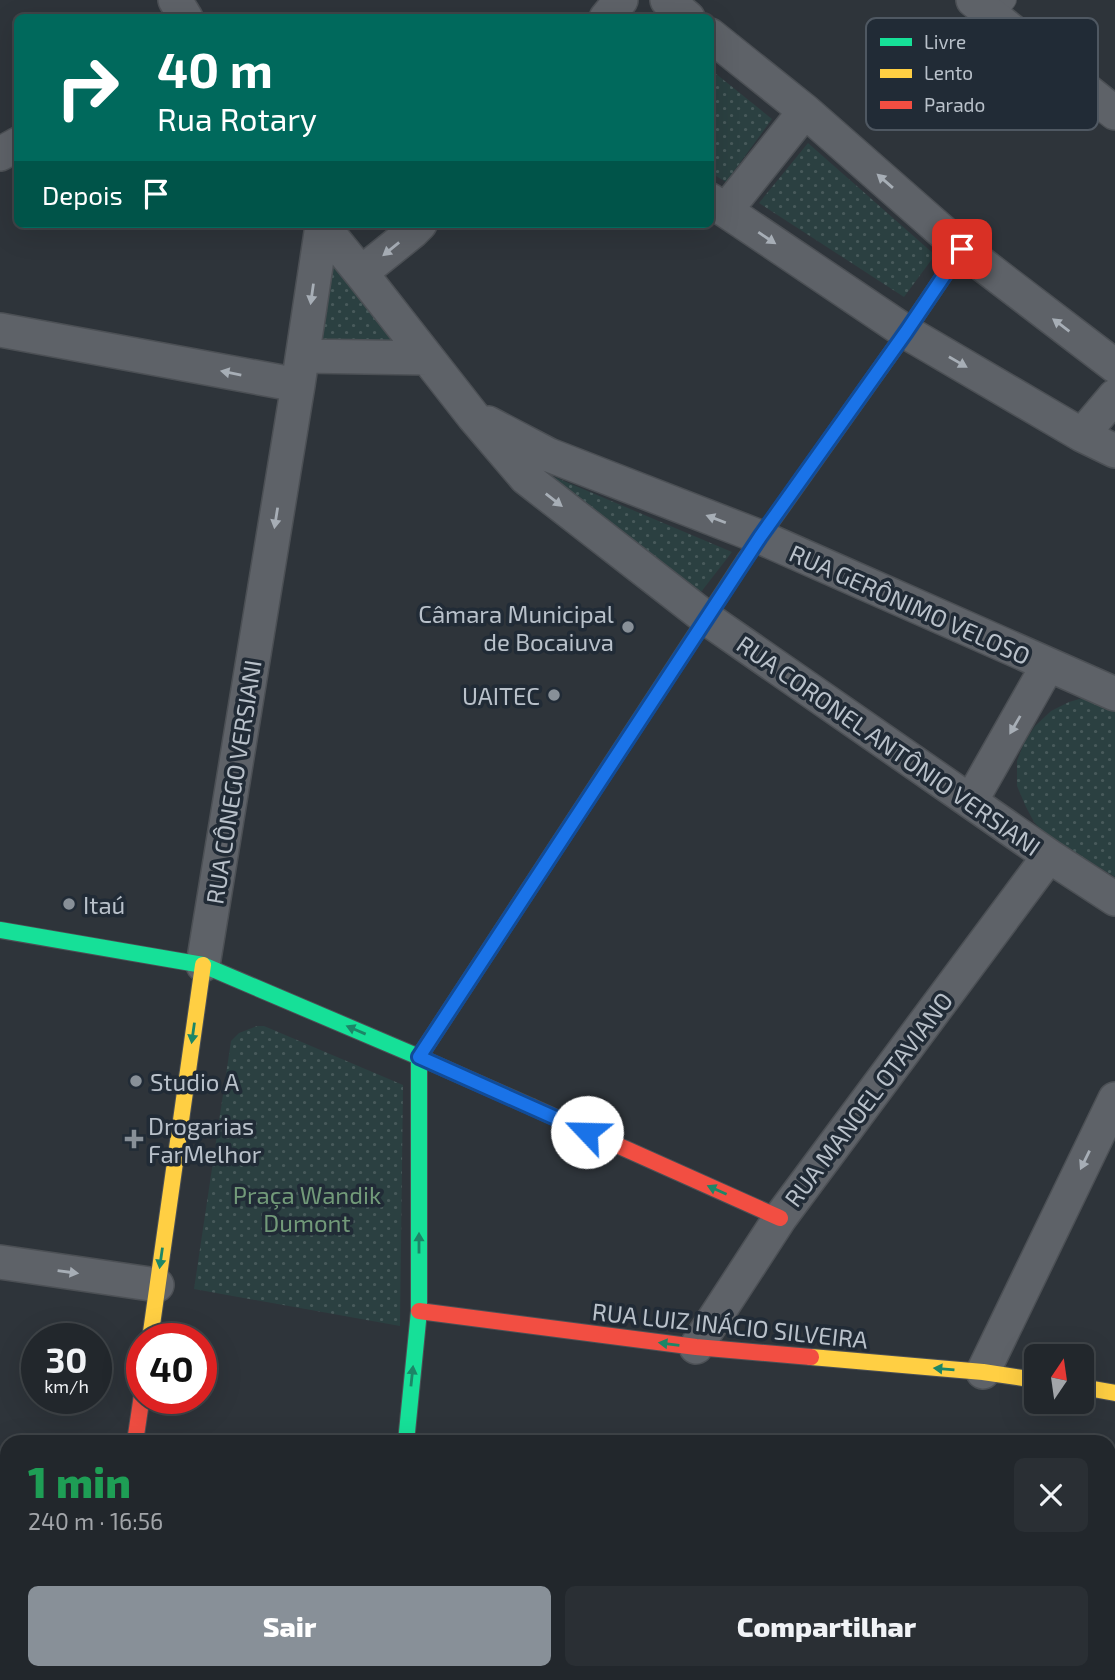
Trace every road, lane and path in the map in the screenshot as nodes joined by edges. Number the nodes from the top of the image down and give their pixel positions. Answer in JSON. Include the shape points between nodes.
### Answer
{"nodes":[{"id":1,"x":621,"y":0,"type":"edge"},
{"id":2,"x":667,"y":0,"type":"edge"},
{"id":3,"x":991,"y":6,"type":"edge"},
{"id":4,"x":609,"y":14,"type":"edge"},
{"id":5,"x":683,"y":14,"type":"edge"},
{"id":6,"x":1005,"y":18,"type":"edge"},
{"id":7,"x":714,"y":38,"type":"edge"},
{"id":8,"x":1098,"y":98,"type":"edge"},
{"id":9,"x":805,"y":111,"type":"junction"},
{"id":10,"x":1115,"y":113,"type":"edge"},
{"id":11,"x":718,"y":205,"type":"edge"},
{"id":12,"x":322,"y":228,"type":"edge"},
{"id":13,"x":325,"y":228,"type":"edge"},
{"id":14,"x":416,"y":228,"type":"edge"},
{"id":15,"x":962,"y":249,"type":"junction"},
{"id":16,"x":362,"y":272,"type":"junction"},
{"id":17,"x":0,"y":330,"type":"edge"},
{"id":18,"x":906,"y":332,"type":"junction"},
{"id":19,"x":427,"y":358,"type":"junction"},
{"id":20,"x":1115,"y":366,"type":"edge"},
{"id":21,"x":300,"y":371,"type":"junction"},
{"id":22,"x":1115,"y":396,"type":"edge"},
{"id":23,"x":473,"y":416,"type":"junction"},
{"id":24,"x":1082,"y":435,"type":"junction"},
{"id":25,"x":1115,"y":451,"type":"edge"},
{"id":26,"x":549,"y":455,"type":"junction"},
{"id":27,"x":526,"y":478,"type":"junction"},
{"id":28,"x":760,"y":537,"type":"junction"},
{"id":29,"x":706,"y":618,"type":"junction"},
{"id":30,"x":1048,"y":665,"type":"junction"},
{"id":31,"x":1115,"y":694,"type":"edge"},
{"id":32,"x":971,"y":801,"type":"junction"},
{"id":33,"x":1049,"y":856,"type":"junction"},
{"id":34,"x":1115,"y":899,"type":"edge"},
{"id":35,"x":0,"y":930,"type":"edge"},
{"id":36,"x":203,"y":965,"type":"junction"},
{"id":37,"x":419,"y":1057,"type":"junction"},
{"id":38,"x":1115,"y":1099,"type":"edge"},
{"id":39,"x":780,"y":1218,"type":"junction"},
{"id":40,"x":0,"y":1262,"type":"edge"},
{"id":41,"x":158,"y":1284,"type":"junction"},
{"id":42,"x":419,"y":1311,"type":"junction"},
{"id":43,"x":152,"y":1323,"type":"edge"},
{"id":44,"x":696,"y":1347,"type":"junction"},
{"id":45,"x":983,"y":1372,"type":"junction"},
{"id":46,"x":1024,"y":1378,"type":"edge"},
{"id":47,"x":1094,"y":1389,"type":"edge"},
{"id":48,"x":1115,"y":1393,"type":"edge"},
{"id":49,"x":139,"y":1414,"type":"edge"},
{"id":50,"x":136,"y":1435,"type":"edge"},
{"id":51,"x":407,"y":1435,"type":"edge"}],
"edges":[{"from":1,"to":4,"type":"street"},
{"from":2,"to":5,"type":"street"},
{"from":3,"to":6,"type":"street"},
{"from":7,"to":9,"type":"street"},
{"from":8,"to":10,"type":"street"},
{"from":9,"to":11,"type":"street"},
{"from":15,"to":9,"type":"street","one_way":true},
{"from":11,"to":18,"type":"street","one_way":true},
{"from":12,"to":21,"type":"street","name":"RUA CÔNEGO VERSIANI","one_way":true},
{"from":13,"to":16,"type":"street","name":"RUA CORONEL ANTÔNIO VERSIANI"},
{"from":14,"to":16,"type":"street","one_way":true},
{"from":15,"to":18,"type":"street"},
{"from":20,"to":15,"type":"street","one_way":true},
{"from":16,"to":19,"type":"street","name":"RUA CORONEL ANTÔNIO VERSIANI"},
{"from":21,"to":17,"type":"street","one_way":true},
{"from":18,"to":24,"type":"street","one_way":true},
{"from":18,"to":28,"type":"street"},
{"from":19,"to":21,"type":"street"},
{"from":19,"to":23,"type":"street","name":"RUA CORONEL ANTÔNIO VERSIANI"},
{"from":21,"to":36,"type":"street","name":"RUA CÔNEGO VERSIANI","one_way":true},
{"from":22,"to":24,"type":"street"},
{"from":23,"to":26,"type":"street","name":"RUA GERÔNIMO VELOSO"},
{"from":23,"to":27,"type":"street","name":"RUA CORONEL ANTÔNIO VERSIANI"},
{"from":24,"to":25,"type":"street"},
{"from":26,"to":27,"type":"street","via":[[535,455],[527,465]]},
{"from":28,"to":26,"type":"street","name":"RUA GERÔNIMO VELOSO","one_way":true},
{"from":27,"to":29,"type":"street","name":"RUA CORONEL ANTÔNIO VERSIANI","one_way":true},
{"from":28,"to":29,"type":"street"},
{"from":28,"to":30,"type":"street","name":"RUA GERÔNIMO VELOSO"},
{"from":29,"to":32,"type":"street","name":"RUA CORONEL ANTÔNIO VERSIANI"},
{"from":29,"to":37,"type":"street"},
{"from":30,"to":31,"type":"street","name":"RUA GERÔNIMO VELOSO"},
{"from":30,"to":32,"type":"street","one_way":true},
{"from":32,"to":33,"type":"street","name":"RUA CORONEL ANTÔNIO VERSIANI"},
{"from":33,"to":34,"type":"street","name":"RUA CORONEL ANTÔNIO VERSIANI"},
{"from":33,"to":39,"type":"street","name":"RUA MANOEL OTAVIANO"},
{"from":35,"to":36,"type":"street"},
{"from":37,"to":36,"type":"street","one_way":true},
{"from":36,"to":41,"type":"street","name":"RUA CÔNEGO VERSIANI","one_way":true},
{"from":39,"to":37,"type":"street","one_way":true},
{"from":42,"to":37,"type":"street","one_way":true},
{"from":38,"to":45,"type":"street","one_way":true},
{"from":39,"to":44,"type":"street","name":"RUA MANOEL OTAVIANO"},
{"from":40,"to":41,"type":"street","one_way":true},
{"from":41,"to":43,"type":"street","name":"RUA CÔNEGO VERSIANI"},
{"from":44,"to":42,"type":"street","name":"RUA LUIZ INÁCIO SILVEIRA","one_way":true},
{"from":51,"to":42,"type":"street","one_way":true},
{"from":45,"to":44,"type":"street","name":"RUA LUIZ INÁCIO SILVEIRA","one_way":true},
{"from":45,"to":46,"type":"street","name":"RUA LUIZ INÁCIO SILVEIRA"},
{"from":47,"to":48,"type":"street"},
{"from":49,"to":50,"type":"street"}]}
